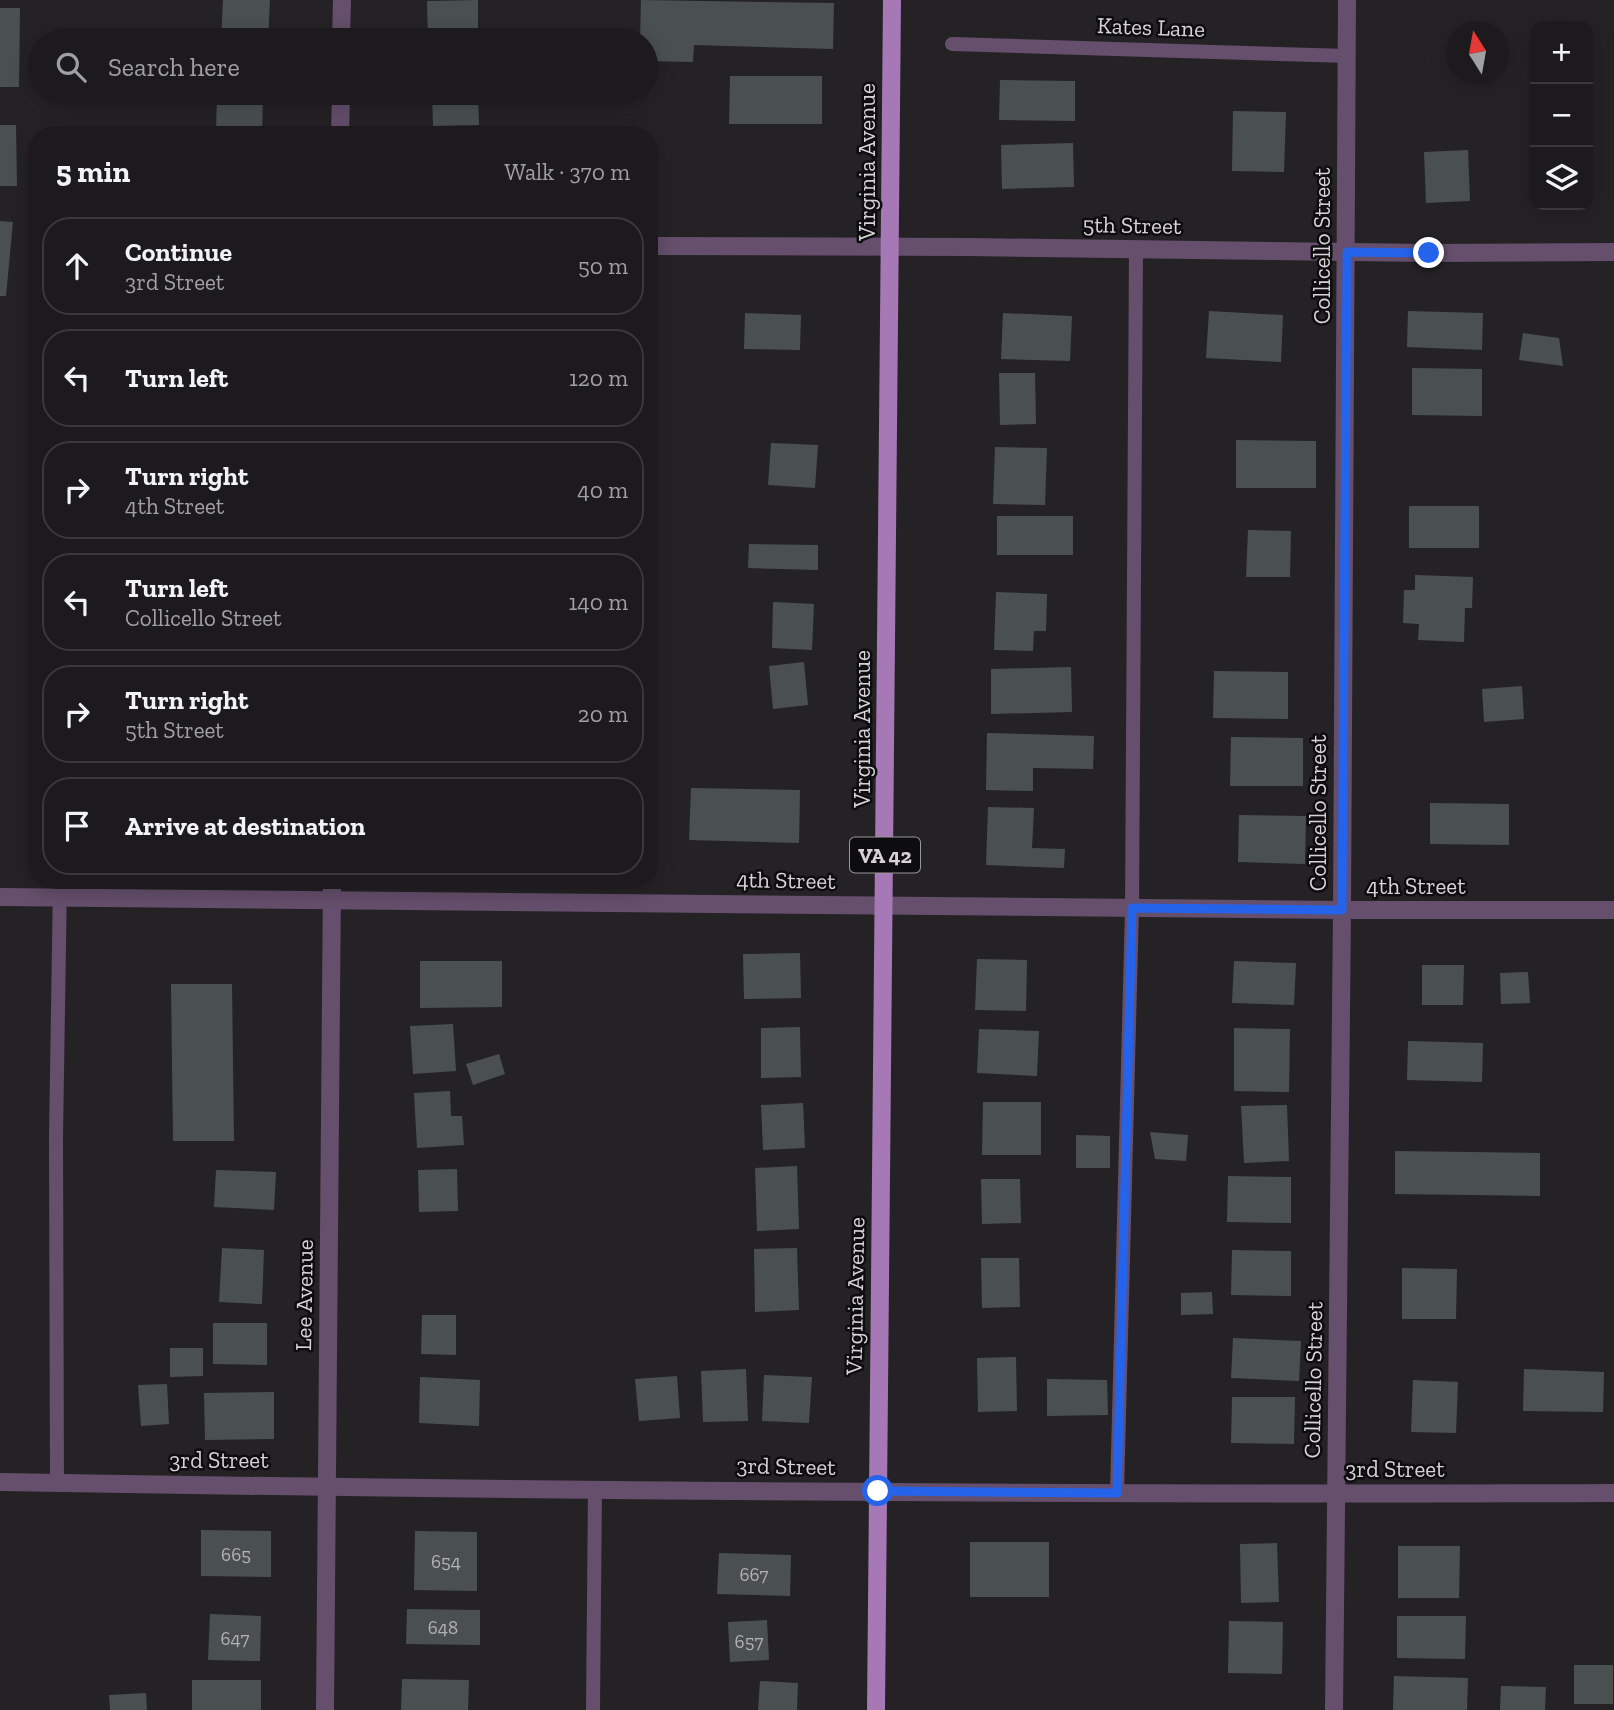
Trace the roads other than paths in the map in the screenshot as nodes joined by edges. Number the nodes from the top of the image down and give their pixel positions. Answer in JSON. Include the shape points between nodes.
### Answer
{"nodes":[{"id":1,"x":342,"y":0,"type":"edge"},
{"id":2,"x":892,"y":0,"type":"edge"},
{"id":3,"x":1347,"y":0,"type":"edge"},
{"id":4,"x":341,"y":28,"type":"edge"},
{"id":5,"x":952,"y":44,"type":"dead end"},
{"id":6,"x":1348,"y":56,"type":"junction"},
{"id":7,"x":341,"y":105,"type":"edge"},
{"id":8,"x":340,"y":126,"type":"edge"},
{"id":9,"x":658,"y":246,"type":"edge"},
{"id":10,"x":891,"y":247,"type":"junction"},
{"id":11,"x":1136,"y":250,"type":"junction"},
{"id":12,"x":1347,"y":252,"type":"junction"},
{"id":13,"x":1614,"y":252,"type":"edge"},
{"id":14,"x":60,"y":889,"type":"edge"},
{"id":15,"x":332,"y":889,"type":"edge"},
{"id":16,"x":0,"y":897,"type":"edge"},
{"id":17,"x":332,"y":900,"type":"junction"},
{"id":18,"x":885,"y":905,"type":"junction"},
{"id":19,"x":1132,"y":908,"type":"junction"},
{"id":20,"x":1342,"y":910,"type":"junction"},
{"id":21,"x":1614,"y":910,"type":"edge"},
{"id":22,"x":0,"y":1482,"type":"edge"},
{"id":23,"x":57,"y":1483,"type":"junction"},
{"id":24,"x":327,"y":1486,"type":"junction"},
{"id":25,"x":595,"y":1488,"type":"junction"},
{"id":26,"x":878,"y":1491,"type":"junction"},
{"id":27,"x":1117,"y":1493,"type":"junction"},
{"id":28,"x":1614,"y":1493,"type":"edge"},
{"id":29,"x":1336,"y":1494,"type":"junction"},
{"id":30,"x":325,"y":1710,"type":"edge"},
{"id":31,"x":593,"y":1710,"type":"edge"},
{"id":32,"x":876,"y":1710,"type":"edge"},
{"id":33,"x":1334,"y":1710,"type":"edge"}],
"edges":[{"from":1,"to":4,"type":"street"},
{"from":2,"to":10,"type":"main road","name":"Virginia Avenue","number":"VA 42"},
{"from":3,"to":6,"type":"street","name":"Collicello Street"},
{"from":5,"to":6,"type":"lane","name":"Kates Lane"},
{"from":6,"to":12,"type":"street","name":"Collicello Street"},
{"from":7,"to":8,"type":"street"},
{"from":9,"to":10,"type":"street","name":"5th Street"},
{"from":10,"to":11,"type":"street","name":"5th Street"},
{"from":10,"to":18,"type":"main road","name":"Virginia Avenue","number":"VA 42"},
{"from":11,"to":12,"type":"street","name":"5th Street"},
{"from":11,"to":19,"type":"lane"},
{"from":12,"to":13,"type":"street","name":"5th Street"},
{"from":12,"to":20,"type":"street","name":"Collicello Street"},
{"from":14,"to":16,"type":"street","name":"4th Street"},
{"from":14,"to":17,"type":"street","name":"4th Street"},
{"from":14,"to":23,"type":"lane"},
{"from":15,"to":17,"type":"street","name":"Lee Avenue"},
{"from":17,"to":18,"type":"street","name":"4th Street"},
{"from":17,"to":24,"type":"street","name":"Lee Avenue"},
{"from":18,"to":19,"type":"street","name":"4th Street"},
{"from":18,"to":26,"type":"main road","name":"Virginia Avenue","number":"VA 42"},
{"from":19,"to":20,"type":"street","name":"4th Street"},
{"from":19,"to":27,"type":"lane"},
{"from":20,"to":21,"type":"street","name":"4th Street"},
{"from":20,"to":29,"type":"street","name":"Collicello Street"},
{"from":22,"to":23,"type":"street","name":"3rd Street"},
{"from":23,"to":24,"type":"street","name":"3rd Street"},
{"from":24,"to":25,"type":"street","name":"3rd Street"},
{"from":24,"to":30,"type":"street","name":"Lee Avenue"},
{"from":25,"to":26,"type":"street","name":"3rd Street"},
{"from":25,"to":31,"type":"lane"},
{"from":26,"to":27,"type":"street","name":"3rd Street"},
{"from":26,"to":32,"type":"main road","name":"Virginia Avenue","number":"VA 42"},
{"from":27,"to":29,"type":"street","name":"3rd Street"},
{"from":28,"to":29,"type":"street","name":"3rd Street"},
{"from":29,"to":33,"type":"street","name":"Collicello Street"}]}
